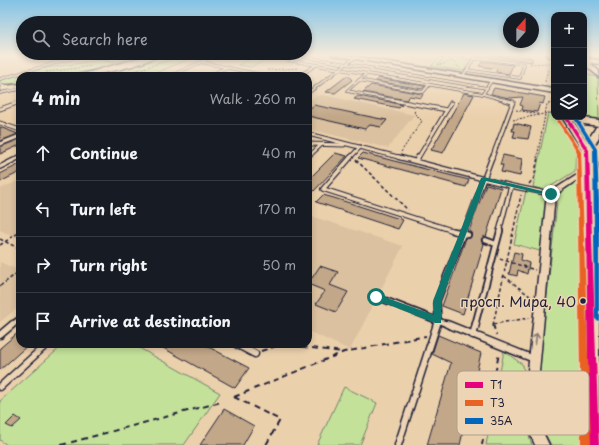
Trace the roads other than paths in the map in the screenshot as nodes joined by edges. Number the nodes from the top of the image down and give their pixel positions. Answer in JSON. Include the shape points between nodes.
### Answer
{"nodes":[{"id":1,"x":11,"y":76,"type":"edge"},
{"id":2,"x":330,"y":76,"type":"edge"},
{"id":3,"x":364,"y":76,"type":"edge"},
{"id":4,"x":376,"y":76,"type":"edge"},
{"id":5,"x":415,"y":76,"type":"edge"},
{"id":6,"x":470,"y":76,"type":"edge"},
{"id":7,"x":505,"y":76,"type":"edge"},
{"id":8,"x":521,"y":76,"type":"edge"},
{"id":9,"x":0,"y":79,"type":"edge"},
{"id":10,"x":359,"y":80,"type":"junction"},
{"id":11,"x":491,"y":81,"type":"junction"},
{"id":12,"x":0,"y":85,"type":"edge"},
{"id":13,"x":429,"y":85,"type":"junction"},
{"id":14,"x":16,"y":87,"type":"edge"},
{"id":15,"x":8,"y":88,"type":"junction"},
{"id":16,"x":487,"y":88,"type":"junction"},
{"id":17,"x":0,"y":89,"type":"edge"},
{"id":18,"x":16,"y":90,"type":"edge"},
{"id":19,"x":312,"y":90,"type":"edge"},
{"id":20,"x":551,"y":91,"type":"edge"},
{"id":21,"x":0,"y":94,"type":"edge"},
{"id":22,"x":483,"y":94,"type":"junction"},
{"id":23,"x":16,"y":103,"type":"edge"},
{"id":24,"x":451,"y":103,"type":"dead end"},
{"id":25,"x":0,"y":109,"type":"edge"},
{"id":26,"x":447,"y":110,"type":"junction"},
{"id":27,"x":570,"y":120,"type":"edge"},
{"id":28,"x":578,"y":120,"type":"edge"},
{"id":29,"x":0,"y":123,"type":"edge"},
{"id":30,"x":599,"y":123,"type":"edge"},
{"id":31,"x":16,"y":129,"type":"edge"},
{"id":32,"x":599,"y":129,"type":"edge"},
{"id":33,"x":312,"y":135,"type":"edge"},
{"id":34,"x":16,"y":138,"type":"edge"},
{"id":35,"x":596,"y":140,"type":"edge"},
{"id":36,"x":0,"y":144,"type":"edge"},
{"id":37,"x":312,"y":144,"type":"edge"},
{"id":38,"x":322,"y":144,"type":"junction"},
{"id":39,"x":351,"y":145,"type":"junction"},
{"id":40,"x":360,"y":147,"type":"junction"},
{"id":41,"x":312,"y":153,"type":"edge"},
{"id":42,"x":16,"y":159,"type":"edge"},
{"id":43,"x":416,"y":161,"type":"junction"},
{"id":44,"x":590,"y":161,"type":"edge"},
{"id":45,"x":0,"y":167,"type":"edge"},
{"id":46,"x":484,"y":178,"type":"junction"},
{"id":47,"x":511,"y":186,"type":"junction"},
{"id":48,"x":551,"y":194,"type":"junction"},
{"id":49,"x":465,"y":234,"type":"junction"},
{"id":50,"x":485,"y":240,"type":"dead end"},
{"id":51,"x":496,"y":244,"type":"junction"},
{"id":52,"x":376,"y":297,"type":"dead end"},
{"id":53,"x":438,"y":320,"type":"junction"},
{"id":54,"x":16,"y":322,"type":"edge"},
{"id":55,"x":0,"y":335,"type":"edge"},
{"id":56,"x":473,"y":335,"type":"junction"},
{"id":57,"x":43,"y":348,"type":"edge"},
{"id":58,"x":244,"y":348,"type":"edge"},
{"id":59,"x":255,"y":354,"type":"road end"},
{"id":60,"x":534,"y":359,"type":"junction"},
{"id":61,"x":533,"y":371,"type":"edge"},
{"id":62,"x":0,"y":387,"type":"edge"},
{"id":63,"x":537,"y":435,"type":"edge"},
{"id":64,"x":398,"y":445,"type":"edge"},
{"id":65,"x":542,"y":445,"type":"edge"},
{"id":66,"x":594,"y":445,"type":"edge"}],
"edges":[{"from":1,"to":9,"type":"lane"},
{"from":2,"to":19,"type":"lane"},
{"from":3,"to":10,"type":"lane"},
{"from":4,"to":13,"type":"lane"},
{"from":5,"to":16,"type":"lane"},
{"from":6,"to":11,"type":"street"},
{"from":7,"to":8,"type":"lane","via":[[520,78]]},
{"from":10,"to":13,"type":"lane","via":[[423,92]]},
{"from":10,"to":26,"type":"lane","via":[[347,91]]},
{"from":11,"to":16,"type":"lane"},
{"from":11,"to":20,"type":"street"},
{"from":12,"to":15,"type":"lane"},
{"from":13,"to":22,"type":"lane"},
{"from":14,"to":15,"type":"street"},
{"from":15,"to":17,"type":"street"},
{"from":16,"to":22,"type":"lane"},
{"from":18,"to":21,"type":"lane"},
{"from":22,"to":46,"type":"lane","via":[[513,102]]},
{"from":23,"to":25,"type":"lane"},
{"from":24,"to":26,"type":"lane"},
{"from":26,"to":43,"type":"lane"},
{"from":27,"to":44,"type":"main road"},
{"from":28,"to":30,"type":"main road"},
{"from":29,"to":31,"type":"lane"},
{"from":32,"to":35,"type":"main road"},
{"from":33,"to":39,"type":"lane"},
{"from":34,"to":36,"type":"lane"},
{"from":35,"to":44,"type":"main road"},
{"from":37,"to":38,"type":"lane"},
{"from":38,"to":39,"type":"lane"},
{"from":38,"to":41,"type":"lane"},
{"from":39,"to":40,"type":"lane"},
{"from":40,"to":43,"type":"lane"},
{"from":40,"to":49,"type":"lane","via":[[323,189]]},
{"from":42,"to":45,"type":"lane"},
{"from":43,"to":46,"type":"lane"},
{"from":44,"to":48,"type":"street"},
{"from":44,"to":66,"type":"main road"},
{"from":46,"to":47,"type":"lane"},
{"from":46,"to":49,"type":"lane"},
{"from":47,"to":48,"type":"lane"},
{"from":47,"to":51,"type":"lane"},
{"from":60,"to":48,"type":"street","one_way":true},
{"from":49,"to":53,"type":"lane","via":[[437,301]]},
{"from":50,"to":51,"type":"lane"},
{"from":51,"to":56,"type":"lane"},
{"from":52,"to":53,"type":"lane"},
{"from":53,"to":56,"type":"lane"},
{"from":53,"to":64,"type":"lane"},
{"from":54,"to":55,"type":"lane"},
{"from":56,"to":60,"type":"lane"},
{"from":57,"to":62,"type":"lane"},
{"from":58,"to":59,"type":"lane"},
{"from":60,"to":61,"type":"street"},
{"from":63,"to":65,"type":"street"}]}
